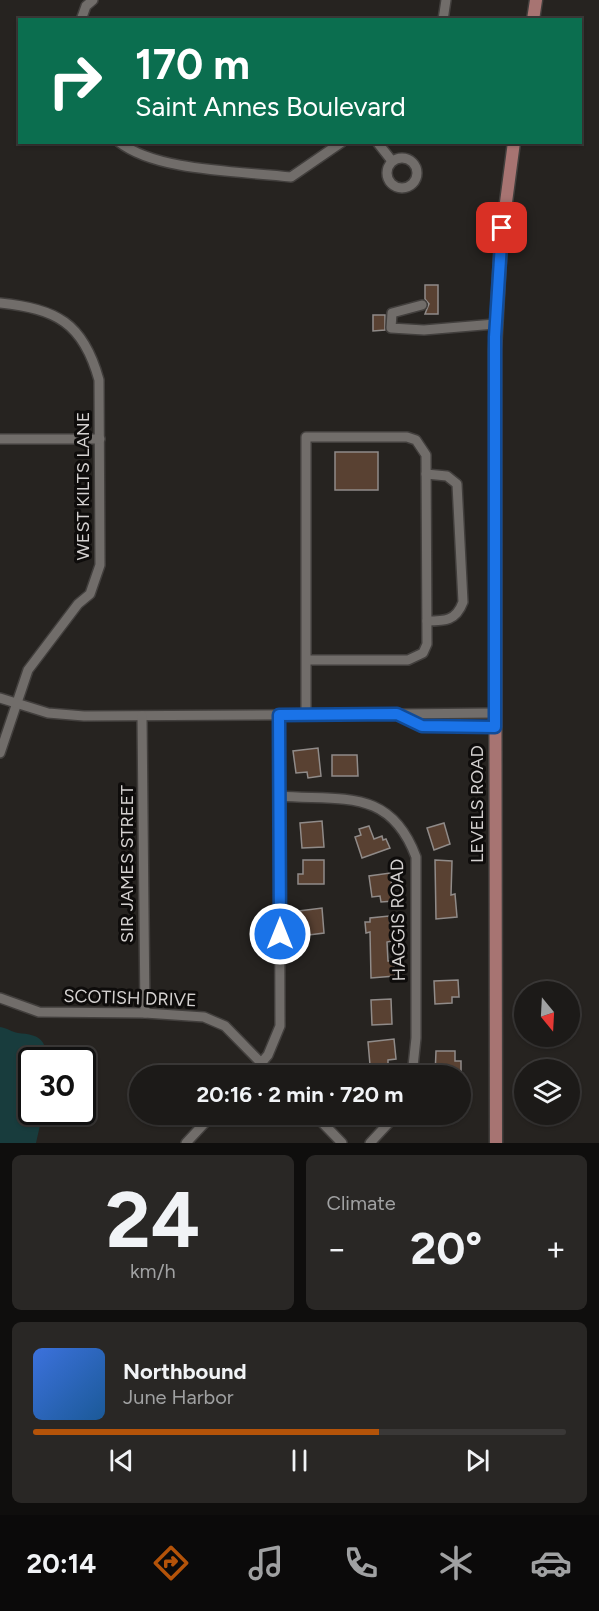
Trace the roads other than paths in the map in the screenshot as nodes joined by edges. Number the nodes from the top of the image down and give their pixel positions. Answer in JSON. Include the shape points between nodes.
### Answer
{"nodes":[{"id":1,"x":93,"y":0,"type":"edge"},
{"id":2,"x":446,"y":0,"type":"edge"},
{"id":3,"x":536,"y":0,"type":"edge"},
{"id":4,"x":82,"y":18,"type":"edge"},
{"id":5,"x":443,"y":18,"type":"edge"},
{"id":6,"x":533,"y":18,"type":"edge"},
{"id":7,"x":121,"y":144,"type":"edge"},
{"id":8,"x":339,"y":144,"type":"edge"},
{"id":9,"x":379,"y":144,"type":"edge"},
{"id":10,"x":514,"y":144,"type":"edge"},
{"id":11,"x":392,"y":161,"type":"dead end"},
{"id":12,"x":0,"y":303,"type":"edge"},
{"id":13,"x":422,"y":305,"type":"dead end"},
{"id":14,"x":495,"y":324,"type":"junction"},
{"id":15,"x":0,"y":439,"type":"edge"},
{"id":16,"x":100,"y":439,"type":"junction"},
{"id":17,"x":426,"y":474,"type":"junction"},
{"id":18,"x":427,"y":621,"type":"junction"},
{"id":19,"x":306,"y":660,"type":"junction"},
{"id":20,"x":0,"y":698,"type":"edge"},
{"id":21,"x":16,"y":704,"type":"junction"},
{"id":22,"x":495,"y":712,"type":"junction"},
{"id":23,"x":397,"y":714,"type":"junction"},
{"id":24,"x":279,"y":715,"type":"junction"},
{"id":25,"x":306,"y":715,"type":"junction"},
{"id":26,"x":142,"y":716,"type":"junction"},
{"id":27,"x":495,"y":727,"type":"junction"},
{"id":28,"x":0,"y":753,"type":"edge"},
{"id":29,"x":279,"y":796,"type":"junction"},
{"id":30,"x":0,"y":998,"type":"edge"},
{"id":31,"x":145,"y":1013,"type":"junction"},
{"id":32,"x":261,"y":1062,"type":"junction"},
{"id":33,"x":259,"y":1065,"type":"edge"},
{"id":34,"x":264,"y":1065,"type":"edge"},
{"id":35,"x":413,"y":1065,"type":"edge"},
{"id":36,"x":203,"y":1125,"type":"edge"},
{"id":37,"x":325,"y":1125,"type":"edge"},
{"id":38,"x":387,"y":1125,"type":"edge"},
{"id":39,"x":186,"y":1143,"type":"edge"},
{"id":40,"x":342,"y":1143,"type":"edge"},
{"id":41,"x":370,"y":1143,"type":"edge"},
{"id":42,"x":496,"y":1143,"type":"edge"}],
"edges":[{"from":1,"to":4,"type":"street"},
{"from":2,"to":5,"type":"street"},
{"from":3,"to":6,"type":"main road"},
{"from":7,"to":8,"type":"street","via":[[135,154],[159,162],[291,177]]},
{"from":9,"to":11,"type":"street"},
{"from":10,"to":14,"type":"main road","name":"LEVELS ROAD"},
{"from":12,"to":16,"type":"street","name":"WEST KILTS LANE","via":[[48,311],[69,324],[87,346],[99,380]]},
{"from":13,"to":14,"type":"street","via":[[392,313],[391,328]]},
{"from":14,"to":22,"type":"main road","name":"LEVELS ROAD"},
{"from":15,"to":16,"type":"street"},
{"from":16,"to":21,"type":"street","name":"WEST KILTS LANE","via":[[98,574],[90,594],[35,659]]},
{"from":17,"to":18,"type":"street"},
{"from":17,"to":18,"type":"street","via":[[447,476],[457,484],[462,602],[453,618]]},
{"from":17,"to":19,"type":"street","via":[[423,447],[407,437],[306,437]]},
{"from":18,"to":19,"type":"street","via":[[427,644],[417,658]]},
{"from":19,"to":25,"type":"street"},
{"from":20,"to":21,"type":"street"},
{"from":21,"to":26,"type":"street","via":[[66,715]]},
{"from":21,"to":28,"type":"street","name":"WEST KILTS LANE"},
{"from":22,"to":23,"type":"street"},
{"from":22,"to":27,"type":"main road","name":"LEVELS ROAD"},
{"from":23,"to":25,"type":"street"},
{"from":23,"to":27,"type":"street","via":[[422,726]]},
{"from":24,"to":25,"type":"street"},
{"from":24,"to":26,"type":"street"},
{"from":24,"to":29,"type":"street"},
{"from":26,"to":31,"type":"street","name":"SIR JAMES STREET"},
{"from":27,"to":42,"type":"main road","name":"LEVELS ROAD"},
{"from":29,"to":32,"type":"street","via":[[280,1026],[276,1041]]},
{"from":29,"to":35,"type":"street","name":"HAGGIS ROAD","via":[[371,803],[393,817],[409,838],[416,857]]},
{"from":30,"to":31,"type":"street","name":"SCOTISH DRIVE","via":[[39,1012]]},
{"from":31,"to":32,"type":"street","name":"SCOTISH DRIVE","via":[[204,1017],[225,1026]]},
{"from":32,"to":33,"type":"street"},
{"from":32,"to":34,"type":"street","name":"SCOTISH DRIVE"},
{"from":36,"to":39,"type":"street"},
{"from":37,"to":40,"type":"street"},
{"from":38,"to":41,"type":"street"}]}
